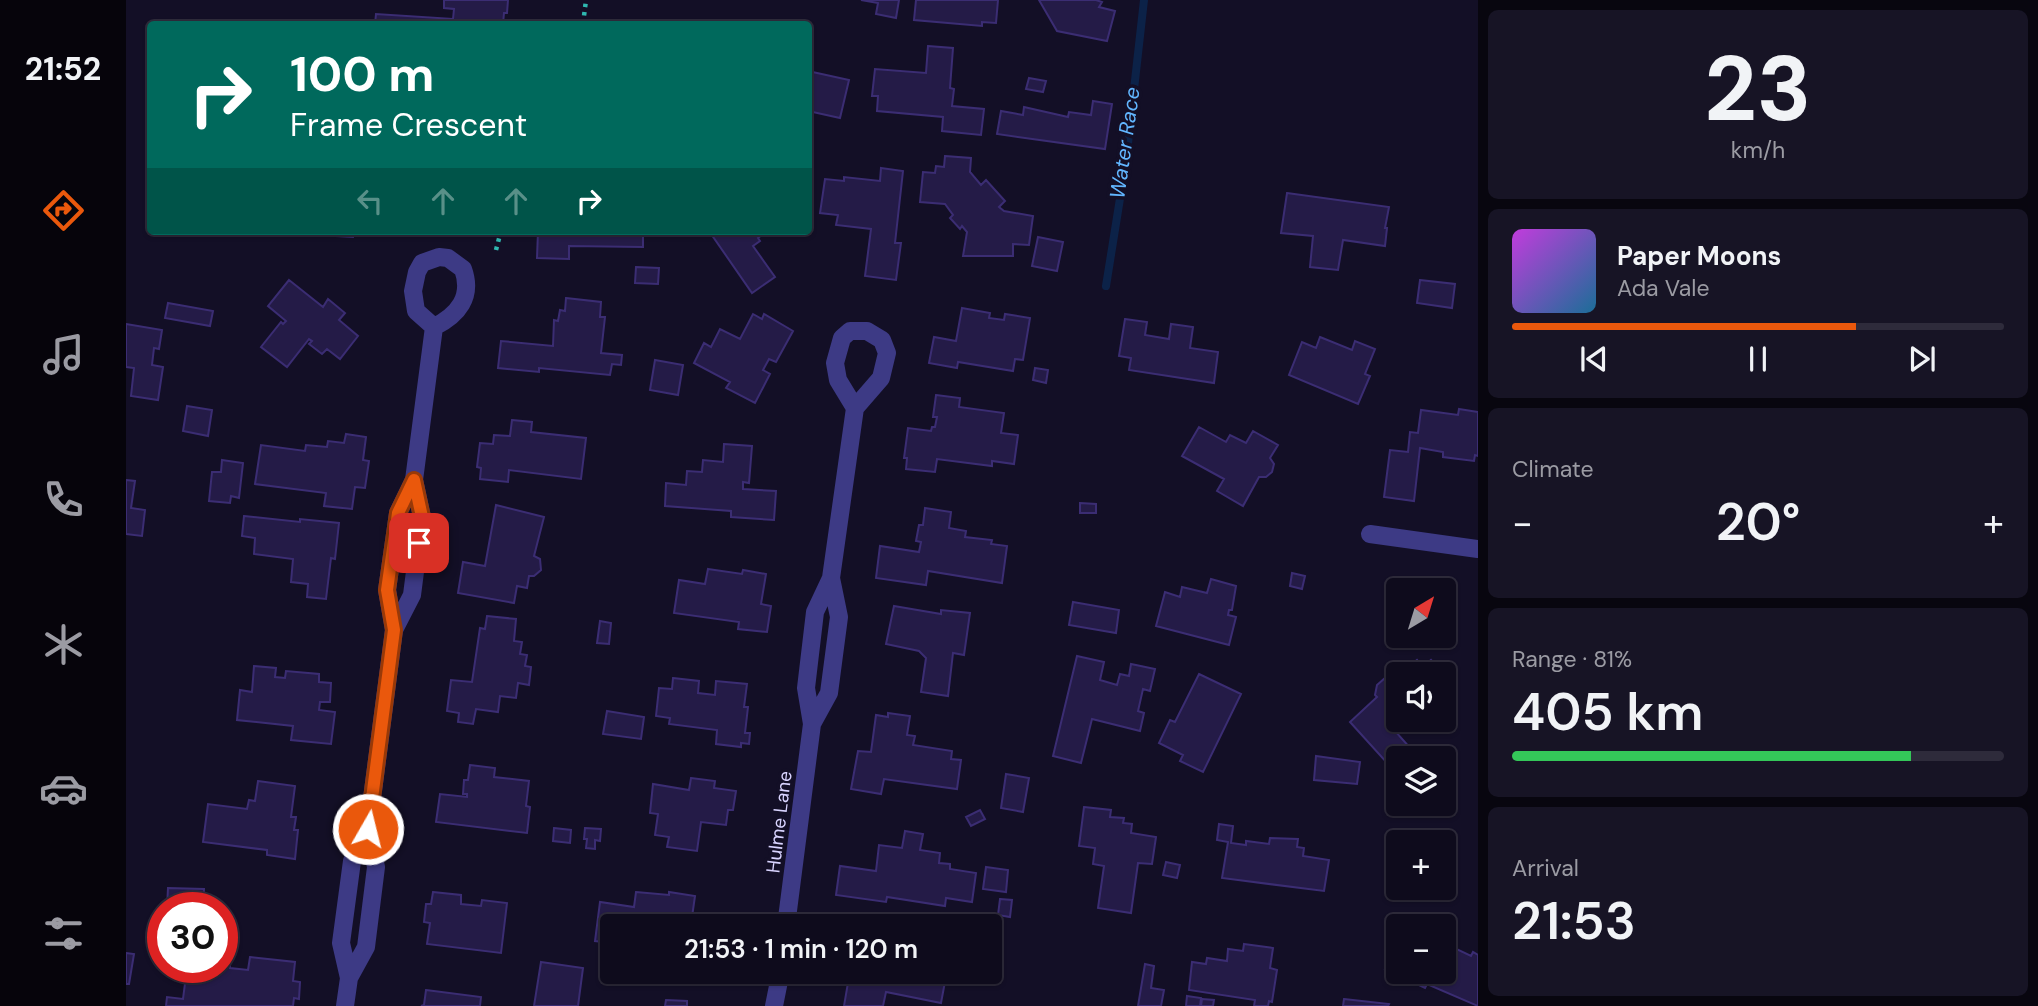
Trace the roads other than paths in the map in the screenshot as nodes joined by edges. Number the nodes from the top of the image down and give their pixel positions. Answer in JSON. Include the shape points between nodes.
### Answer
{"nodes":[{"id":1,"x":434,"y":327,"type":"dead end"},
{"id":2,"x":855,"y":408,"type":"dead end"},
{"id":3,"x":414,"y":480,"type":"junction"},
{"id":4,"x":1370,"y":534,"type":"dead end"},
{"id":5,"x":1478,"y":549,"type":"edge"},
{"id":6,"x":394,"y":630,"type":"junction"},
{"id":7,"x":368,"y":829,"type":"junction"},
{"id":8,"x":788,"y":914,"type":"edge"},
{"id":9,"x":349,"y":978,"type":"junction"},
{"id":10,"x":778,"y":984,"type":"edge"},
{"id":11,"x":776,"y":1004,"type":"edge"},
{"id":12,"x":345,"y":1006,"type":"edge"}],
"edges":[{"from":1,"to":3,"type":"street"},
{"from":2,"to":8,"type":"street","name":"Hulme Lane","via":[[831,578],[815,612],[806,688],[812,724]]},
{"from":3,"to":6,"type":"street","via":[[398,513],[387,590]]},
{"from":3,"to":6,"type":"street","via":[[422,517],[412,595]]},
{"from":4,"to":5,"type":"street"},
{"from":6,"to":7,"type":"street"},
{"from":7,"to":9,"type":"street","via":[[352,861],[348,888],[341,943]]},
{"from":7,"to":9,"type":"street","via":[[376,867],[366,947]]},
{"from":9,"to":12,"type":"street"},
{"from":10,"to":11,"type":"street"}]}
